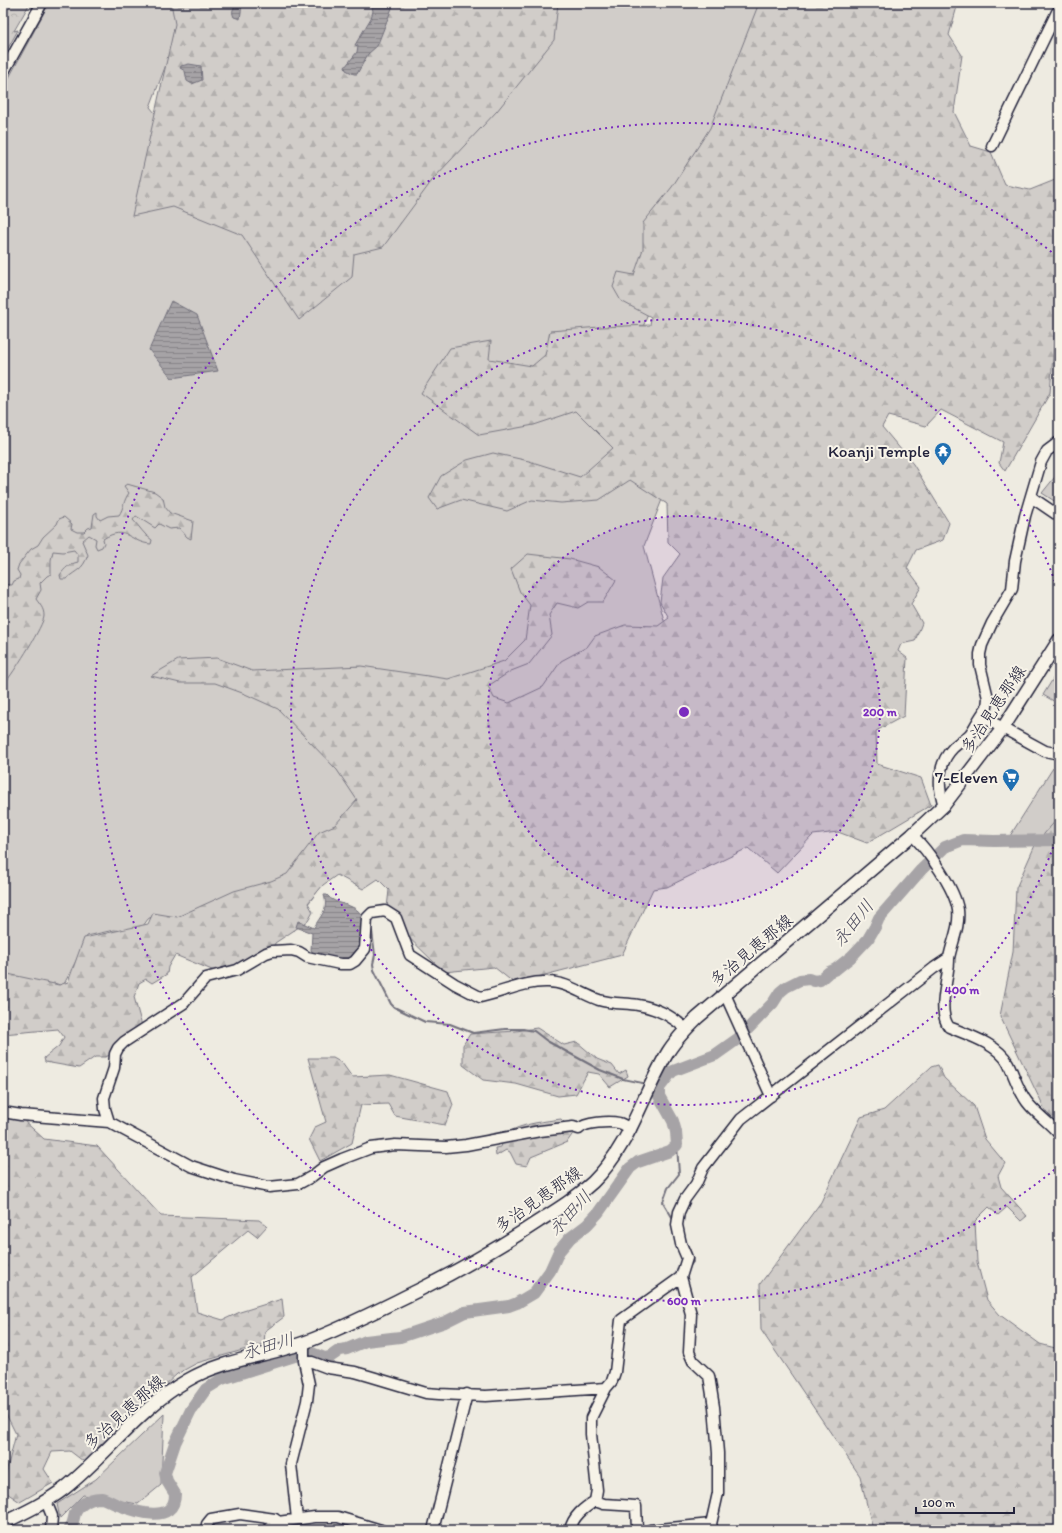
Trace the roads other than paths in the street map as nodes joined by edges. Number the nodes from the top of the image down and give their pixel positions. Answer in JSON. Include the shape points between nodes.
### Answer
{"nodes":[{"id":1,"x":36,"y":3,"type":"edge"},
{"id":2,"x":42,"y":3,"type":"edge"},
{"id":3,"x":1059,"y":11,"type":"edge"},
{"id":4,"x":3,"y":62,"type":"edge"},
{"id":5,"x":3,"y":73,"type":"edge"},
{"id":6,"x":992,"y":146,"type":"dead end"},
{"id":7,"x":1059,"y":442,"type":"edge"},
{"id":8,"x":1031,"y":497,"type":"junction"},
{"id":9,"x":1059,"y":516,"type":"edge"},
{"id":10,"x":1059,"y":640,"type":"edge"},
{"id":11,"x":981,"y":716,"type":"junction"},
{"id":12,"x":1003,"y":728,"type":"junction"},
{"id":13,"x":1059,"y":754,"type":"edge"},
{"id":14,"x":944,"y":805,"type":"junction"},
{"id":15,"x":912,"y":835,"type":"junction"},
{"id":16,"x":949,"y":958,"type":"junction"},
{"id":17,"x":725,"y":994,"type":"junction"},
{"id":18,"x":686,"y":1029,"type":"junction"},
{"id":19,"x":771,"y":1096,"type":"junction"},
{"id":20,"x":3,"y":1112,"type":"edge"},
{"id":21,"x":109,"y":1122,"type":"junction"},
{"id":22,"x":631,"y":1129,"type":"junction"},
{"id":23,"x":1059,"y":1134,"type":"edge"},
{"id":24,"x":681,"y":1277,"type":"junction"},
{"id":25,"x":304,"y":1342,"type":"junction"},
{"id":26,"x":304,"y":1361,"type":"junction"},
{"id":27,"x":606,"y":1388,"type":"junction"},
{"id":28,"x":467,"y":1394,"type":"junction"},
{"id":29,"x":46,"y":1501,"type":"junction"},
{"id":30,"x":595,"y":1501,"type":"junction"},
{"id":31,"x":297,"y":1519,"type":"junction"},
{"id":32,"x":278,"y":1522,"type":"junction"},
{"id":33,"x":3,"y":1523,"type":"edge"},
{"id":34,"x":712,"y":1527,"type":"edge"},
{"id":35,"x":51,"y":1530,"type":"edge"},
{"id":36,"x":206,"y":1530,"type":"edge"},
{"id":37,"x":268,"y":1530,"type":"edge"},
{"id":38,"x":381,"y":1530,"type":"edge"},
{"id":39,"x":432,"y":1530,"type":"edge"},
{"id":40,"x":570,"y":1530,"type":"edge"},
{"id":41,"x":637,"y":1530,"type":"edge"},
{"id":42,"x":650,"y":1530,"type":"edge"}],
"edges":[{"from":1,"to":4,"type":"street"},
{"from":2,"to":5,"type":"street"},
{"from":3,"to":6,"type":"street"},
{"from":7,"to":8,"type":"street","via":[[1044,455]]},
{"from":8,"to":9,"type":"street"},
{"from":8,"to":11,"type":"street","via":[[1025,516],[1012,589],[982,645],[980,665],[988,698],[987,707]]},
{"from":10,"to":12,"type":"main road","name":"多治見恵那線"},
{"from":11,"to":12,"type":"street"},
{"from":11,"to":14,"type":"street","via":[[971,732],[953,747],[940,769],[941,797]]},
{"from":12,"to":13,"type":"street","via":[[1045,751]]},
{"from":12,"to":14,"type":"main road","name":"多治見恵那線"},
{"from":14,"to":15,"type":"main road","name":"多治見恵那線"},
{"from":15,"to":16,"type":"street","via":[[930,856],[955,898],[958,911]]},
{"from":15,"to":17,"type":"main road","name":"多治見恵那線"},
{"from":16,"to":19,"type":"street"},
{"from":16,"to":23,"type":"street","via":[[944,1012],[946,1023],[949,1027],[1004,1055],[1025,1100]]},
{"from":17,"to":18,"type":"main road","name":"多治見恵那線"},
{"from":17,"to":19,"type":"street"},
{"from":18,"to":21,"type":"street","via":[[669,1014],[654,1008],[599,1000],[555,982],[526,984],[480,997],[410,955],[396,918],[385,911],[372,913],[367,918],[365,949],[350,964],[307,957],[291,950],[266,953],[230,972],[206,978],[184,1003],[135,1034],[118,1048],[115,1054],[114,1068],[104,1098]]},
{"from":18,"to":22,"type":"main road","name":"多治見恵那線","via":[[665,1058]]},
{"from":19,"to":24,"type":"street","via":[[741,1119],[710,1158],[685,1199],[677,1225],[687,1258]]},
{"from":20,"to":21,"type":"street"},
{"from":21,"to":22,"type":"street","via":[[191,1166],[234,1180],[269,1187],[298,1184],[342,1158],[371,1148],[395,1145],[466,1145],[540,1131],[579,1128],[601,1122],[620,1123]]},
{"from":22,"to":25,"type":"main road","name":"多治見恵那線","via":[[611,1162],[594,1181],[560,1208],[484,1257],[359,1320]]},
{"from":24,"to":27,"type":"street","via":[[621,1320],[615,1372]]},
{"from":24,"to":34,"type":"street","via":[[691,1314],[689,1352],[709,1376],[714,1407],[718,1493]]},
{"from":25,"to":26,"type":"street"},
{"from":25,"to":29,"type":"main road","name":"多治見恵那線","via":[[211,1369],[187,1381],[156,1402],[80,1475]]},
{"from":26,"to":28,"type":"street","via":[[362,1374],[426,1393]]},
{"from":26,"to":31,"type":"street","via":[[309,1384],[307,1401],[291,1464]]},
{"from":27,"to":28,"type":"street","via":[[486,1396]]},
{"from":27,"to":30,"type":"street","via":[[591,1418],[597,1490]]},
{"from":28,"to":39,"type":"street"},
{"from":29,"to":33,"type":"main road","name":"多治見恵那線"},
{"from":29,"to":35,"type":"street","via":[[52,1516]]},
{"from":30,"to":40,"type":"street","via":[[577,1515],[571,1523]]},
{"from":30,"to":41,"type":"street","via":[[636,1506]]},
{"from":31,"to":32,"type":"street"},
{"from":31,"to":38,"type":"street","via":[[338,1517]]},
{"from":32,"to":36,"type":"street","via":[[275,1519],[240,1514],[211,1519]]},
{"from":32,"to":37,"type":"street"},
{"from":34,"to":42,"type":"street"}]}
